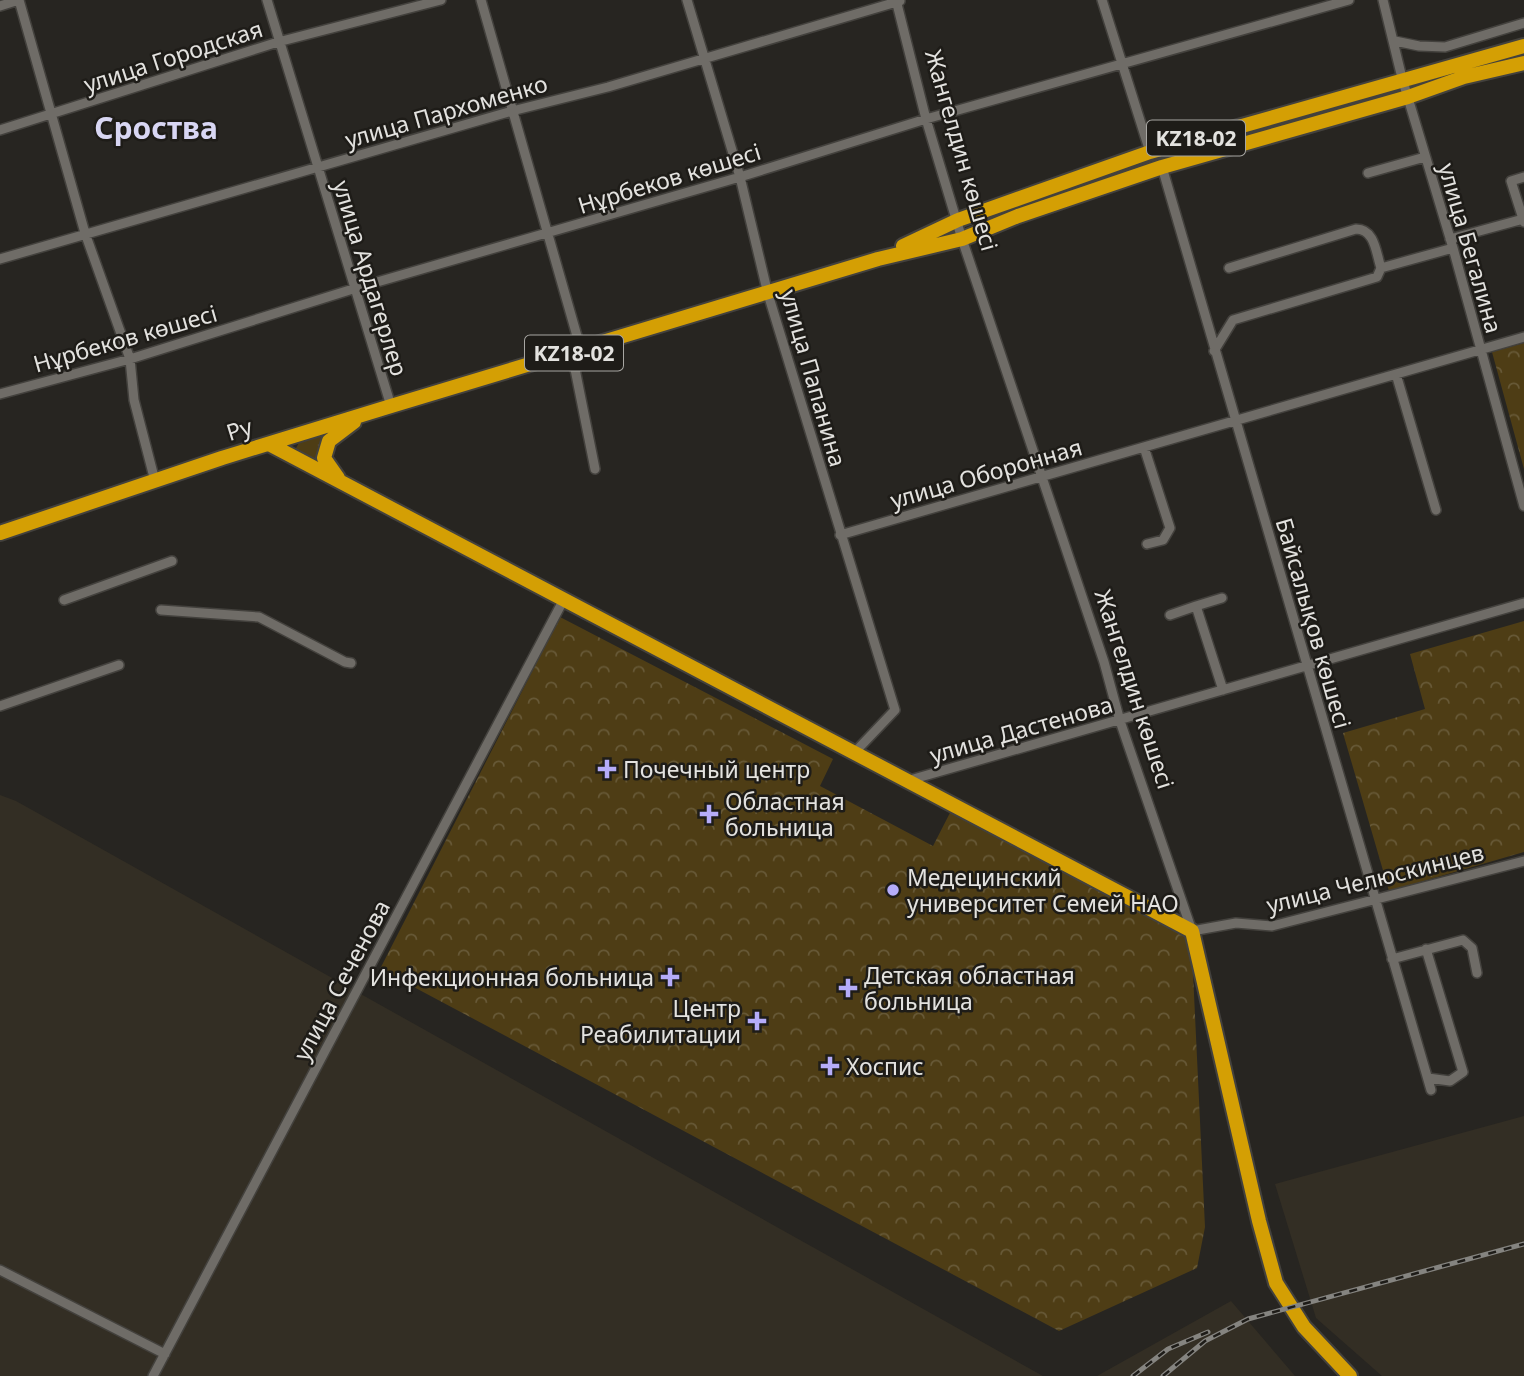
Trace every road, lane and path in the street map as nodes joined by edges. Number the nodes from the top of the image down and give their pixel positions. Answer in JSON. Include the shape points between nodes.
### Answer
{"nodes":[{"id":1,"x":19,"y":0,"type":"edge"},
{"id":2,"x":267,"y":0,"type":"edge"},
{"id":3,"x":441,"y":0,"type":"edge"},
{"id":4,"x":481,"y":0,"type":"edge"},
{"id":5,"x":687,"y":0,"type":"edge"},
{"id":6,"x":1102,"y":0,"type":"edge"},
{"id":7,"x":1349,"y":0,"type":"edge"},
{"id":8,"x":1383,"y":0,"type":"edge"},
{"id":9,"x":898,"y":1,"type":"edge"},
{"id":10,"x":0,"y":6,"type":"edge"},
{"id":11,"x":1524,"y":23,"type":"edge"},
{"id":12,"x":1395,"y":41,"type":"junction"},
{"id":13,"x":278,"y":42,"type":"junction"},
{"id":14,"x":1524,"y":46,"type":"edge"},
{"id":15,"x":705,"y":58,"type":"junction"},
{"id":16,"x":1524,"y":63,"type":"edge"},
{"id":17,"x":1123,"y":66,"type":"junction"},
{"id":18,"x":1402,"y":78,"type":"junction"},
{"id":19,"x":1408,"y":97,"type":"junction"},
{"id":20,"x":512,"y":111,"type":"junction"},
{"id":21,"x":54,"y":115,"type":"junction"},
{"id":22,"x":926,"y":118,"type":"junction"},
{"id":23,"x":0,"y":130,"type":"edge"},
{"id":24,"x":1150,"y":152,"type":"junction"},
{"id":25,"x":1425,"y":157,"type":"junction"},
{"id":26,"x":317,"y":167,"type":"junction"},
{"id":27,"x":1162,"y":167,"type":"junction"},
{"id":28,"x":1368,"y":173,"type":"dead end"},
{"id":29,"x":740,"y":177,"type":"junction"},
{"id":30,"x":1524,"y":177,"type":"edge"},
{"id":31,"x":958,"y":220,"type":"junction"},
{"id":32,"x":1524,"y":220,"type":"edge"},
{"id":33,"x":85,"y":233,"type":"junction"},
{"id":34,"x":549,"y":234,"type":"junction"},
{"id":35,"x":962,"y":239,"type":"junction"},
{"id":36,"x":1452,"y":244,"type":"junction"},
{"id":37,"x":0,"y":259,"type":"edge"},
{"id":38,"x":878,"y":259,"type":"junction"},
{"id":39,"x":1229,"y":268,"type":"dead end"},
{"id":40,"x":1381,"y":268,"type":"junction"},
{"id":41,"x":353,"y":289,"type":"junction"},
{"id":42,"x":768,"y":294,"type":"junction"},
{"id":43,"x":1524,"y":337,"type":"edge"},
{"id":44,"x":1214,"y":351,"type":"junction"},
{"id":45,"x":1480,"y":351,"type":"junction"},
{"id":46,"x":576,"y":352,"type":"junction"},
{"id":47,"x":130,"y":359,"type":"junction"},
{"id":48,"x":1396,"y":374,"type":"junction"},
{"id":49,"x":0,"y":394,"type":"edge"},
{"id":50,"x":384,"y":408,"type":"junction"},
{"id":51,"x":1234,"y":420,"type":"junction"},
{"id":52,"x":269,"y":444,"type":"junction"},
{"id":53,"x":1144,"y":447,"type":"junction"},
{"id":54,"x":222,"y":458,"type":"junction"},
{"id":55,"x":298,"y":460,"type":"junction"},
{"id":56,"x":595,"y":469,"type":"dead end"},
{"id":57,"x":1042,"y":477,"type":"junction"},
{"id":58,"x":155,"y":481,"type":"junction"},
{"id":59,"x":359,"y":493,"type":"junction"},
{"id":60,"x":1524,"y":506,"type":"edge"},
{"id":61,"x":1436,"y":510,"type":"dead end"},
{"id":62,"x":0,"y":533,"type":"edge"},
{"id":63,"x":840,"y":535,"type":"junction"},
{"id":64,"x":1147,"y":544,"type":"dead end"},
{"id":65,"x":172,"y":561,"type":"dead end"},
{"id":66,"x":1222,"y":598,"type":"dead end"},
{"id":67,"x":64,"y":600,"type":"dead end"},
{"id":68,"x":562,"y":601,"type":"junction"},
{"id":69,"x":1524,"y":603,"type":"edge"},
{"id":70,"x":1196,"y":606,"type":"junction"},
{"id":71,"x":161,"y":610,"type":"dead end"},
{"id":72,"x":1170,"y":615,"type":"dead end"},
{"id":73,"x":351,"y":663,"type":"dead end"},
{"id":74,"x":119,"y":665,"type":"dead end"},
{"id":75,"x":1306,"y":666,"type":"junction"},
{"id":76,"x":1223,"y":690,"type":"junction"},
{"id":77,"x":0,"y":706,"type":"edge"},
{"id":78,"x":1120,"y":721,"type":"junction"},
{"id":79,"x":855,"y":752,"type":"junction"},
{"id":80,"x":910,"y":780,"type":"junction"},
{"id":81,"x":1524,"y":861,"type":"edge"},
{"id":82,"x":1375,"y":900,"type":"junction"},
{"id":83,"x":1192,"y":931,"type":"junction"},
{"id":84,"x":1426,"y":948,"type":"junction"},
{"id":85,"x":1392,"y":959,"type":"junction"},
{"id":86,"x":1477,"y":973,"type":"dead end"},
{"id":87,"x":1428,"y":1078,"type":"junction"},
{"id":88,"x":1431,"y":1090,"type":"dead end"},
{"id":89,"x":0,"y":1270,"type":"edge"},
{"id":90,"x":165,"y":1353,"type":"junction"},
{"id":91,"x":153,"y":1376,"type":"edge"},
{"id":92,"x":1350,"y":1376,"type":"edge"}],
"edges":[{"from":1,"to":10,"type":"street"},
{"from":1,"to":21,"type":"street"},
{"from":2,"to":13,"type":"street","name":"улица Ардагерлер"},
{"from":3,"to":13,"type":"street","name":"улица Городская"},
{"from":4,"to":20,"type":"street"},
{"from":5,"to":15,"type":"street","name":"улица Папанина"},
{"from":6,"to":17,"type":"street"},
{"from":7,"to":17,"type":"street","name":"Нұрбеков көшесі"},
{"from":8,"to":12,"type":"street","name":"улица Бегалина"},
{"from":9,"to":15,"type":"street","name":"улица Пархоменко"},
{"from":9,"to":22,"type":"street","name":"Жангелдин көшесі"},
{"from":11,"to":12,"type":"street","via":[[1445,47]]},
{"from":12,"to":18,"type":"street","name":"улица Бегалина"},
{"from":13,"to":21,"type":"street","name":"улица Городская"},
{"from":13,"to":26,"type":"street","name":"улица Ардагерлер"},
{"from":14,"to":18,"type":"highway","number":"KZ18-02"},
{"from":15,"to":20,"type":"street","name":"улица Пархоменко"},
{"from":15,"to":29,"type":"street","name":"улица Папанина"},
{"from":16,"to":19,"type":"highway","number":"KZ18-02"},
{"from":17,"to":22,"type":"street","name":"Нұрбеков көшесі"},
{"from":17,"to":24,"type":"street"},
{"from":18,"to":19,"type":"street","name":"улица Бегалина"},
{"from":18,"to":24,"type":"highway","number":"KZ18-02"},
{"from":19,"to":25,"type":"street","name":"улица Бегалина"},
{"from":19,"to":27,"type":"highway","number":"KZ18-02"},
{"from":20,"to":26,"type":"street","name":"улица Пархоменко"},
{"from":20,"to":34,"type":"street"},
{"from":21,"to":23,"type":"street","name":"улица Городская"},
{"from":21,"to":33,"type":"street"},
{"from":22,"to":29,"type":"street","name":"Нұрбеков көшесі"},
{"from":22,"to":31,"type":"street","name":"Жангелдин көшесі"},
{"from":24,"to":31,"type":"highway","number":"KZ18-02"},
{"from":25,"to":28,"type":"street"},
{"from":25,"to":36,"type":"street","name":"улица Бегалина"},
{"from":26,"to":33,"type":"street","name":"улица Пархоменко"},
{"from":26,"to":41,"type":"street","name":"улица Ардагерлер"},
{"from":27,"to":35,"type":"highway","number":"KZ18-02"},
{"from":27,"to":44,"type":"street","name":"Байсалықов көшесі"},
{"from":29,"to":34,"type":"street","name":"Нұрбеков көшесі"},
{"from":29,"to":42,"type":"street","name":"улица Папанина"},
{"from":30,"to":32,"type":"street","via":[[1511,181]]},
{"from":31,"to":35,"type":"street","name":"Жангелдин көшесі"},
{"from":31,"to":38,"type":"highway","number":"KZ18-02"},
{"from":32,"to":36,"type":"street"},
{"from":33,"to":37,"type":"street","name":"улица Пархоменко"},
{"from":33,"to":47,"type":"street"},
{"from":34,"to":41,"type":"street","name":"Нұрбеков көшесі"},
{"from":34,"to":46,"type":"street"},
{"from":35,"to":38,"type":"highway","number":"KZ18-02"},
{"from":35,"to":57,"type":"street","name":"Жангелдин көшесі"},
{"from":36,"to":40,"type":"street"},
{"from":36,"to":45,"type":"street","name":"улица Бегалина"},
{"from":38,"to":42,"type":"highway","number":"KZ18-02"},
{"from":39,"to":40,"type":"street","via":[[1363,229],[1370,235]]},
{"from":40,"to":44,"type":"street","via":[[1377,277],[1233,320]]},
{"from":41,"to":47,"type":"street","name":"Нұрбеков көшесі"},
{"from":41,"to":50,"type":"street","name":"улица Ардагерлер"},
{"from":42,"to":46,"type":"highway","number":"KZ18-02"},
{"from":42,"to":63,"type":"street","name":"улица Папанина"},
{"from":43,"to":45,"type":"street","name":"улица Оборонная"},
{"from":44,"to":51,"type":"street","name":"Байсалықов көшесі"},
{"from":45,"to":48,"type":"street","name":"улица Оборонная"},
{"from":45,"to":60,"type":"street","name":"улица Бегалина"},
{"from":46,"to":50,"type":"highway","number":"KZ18-02"},
{"from":46,"to":56,"type":"street"},
{"from":47,"to":49,"type":"street","name":"Нұрбеков көшесі"},
{"from":47,"to":58,"type":"street","via":[[134,400]]},
{"from":48,"to":51,"type":"street","name":"улица Оборонная"},
{"from":48,"to":61,"type":"street"},
{"from":50,"to":52,"type":"highway","number":"KZ18-02"},
{"from":50,"to":59,"type":"highway","via":[[345,426],[329,441],[324,458],[332,473]]},
{"from":51,"to":53,"type":"street","name":"улица Оборонная"},
{"from":51,"to":75,"type":"street","name":"Байсалықов көшесі"},
{"from":52,"to":54,"type":"highway","name":"Ру","number":"KZ18-02"},
{"from":52,"to":55,"type":"highway"},
{"from":53,"to":57,"type":"street","name":"улица Оборонная"},
{"from":53,"to":64,"type":"street","via":[[1170,528],[1163,540]]},
{"from":54,"to":55,"type":"highway","via":[[261,451]]},
{"from":54,"to":58,"type":"highway","number":"KZ18-02"},
{"from":55,"to":59,"type":"highway"},
{"from":57,"to":63,"type":"street","name":"улица Оборонная"},
{"from":57,"to":78,"type":"street","name":"Жангелдин көшесі"},
{"from":58,"to":62,"type":"highway","number":"KZ18-02"},
{"from":59,"to":68,"type":"highway"},
{"from":63,"to":79,"type":"street","name":"улица Папанина","via":[[895,710]]},
{"from":65,"to":67,"type":"street"},
{"from":66,"to":70,"type":"street"},
{"from":68,"to":79,"type":"highway"},
{"from":68,"to":90,"type":"street","name":"улица Сеченова"},
{"from":69,"to":75,"type":"street","name":"улица Дастенова"},
{"from":70,"to":72,"type":"street"},
{"from":70,"to":76,"type":"street"},
{"from":71,"to":73,"type":"street","via":[[259,617]]},
{"from":74,"to":77,"type":"street"},
{"from":75,"to":76,"type":"street","name":"улица Дастенова"},
{"from":75,"to":82,"type":"street","name":"Байсалықов көшесі"},
{"from":76,"to":78,"type":"street","name":"улица Дастенова"},
{"from":78,"to":80,"type":"street","name":"улица Дастенова"},
{"from":78,"to":83,"type":"street","name":"Жангелдин көшесі"},
{"from":79,"to":80,"type":"highway"},
{"from":80,"to":83,"type":"highway"},
{"from":81,"to":82,"type":"street","name":"улица Челюскинцев"},
{"from":82,"to":83,"type":"street","name":"улица Челюскинцев","via":[[1272,926],[1236,923]]},
{"from":82,"to":85,"type":"street","name":"Байсалықов көшесі"},
{"from":83,"to":92,"type":"highway","name":"Жангелдин көшесі","via":[[1276,1283],[1304,1327]]},
{"from":84,"to":85,"type":"street"},
{"from":84,"to":86,"type":"street","via":[[1463,940],[1472,948]]},
{"from":84,"to":87,"type":"street","via":[[1463,1072],[1450,1081]]},
{"from":85,"to":87,"type":"street","name":"Байсалықов көшесі"},
{"from":87,"to":88,"type":"street","name":"Байсалықов көшесі"},
{"from":89,"to":90,"type":"street"},
{"from":90,"to":91,"type":"street","name":"улица Сеченова"}]}
